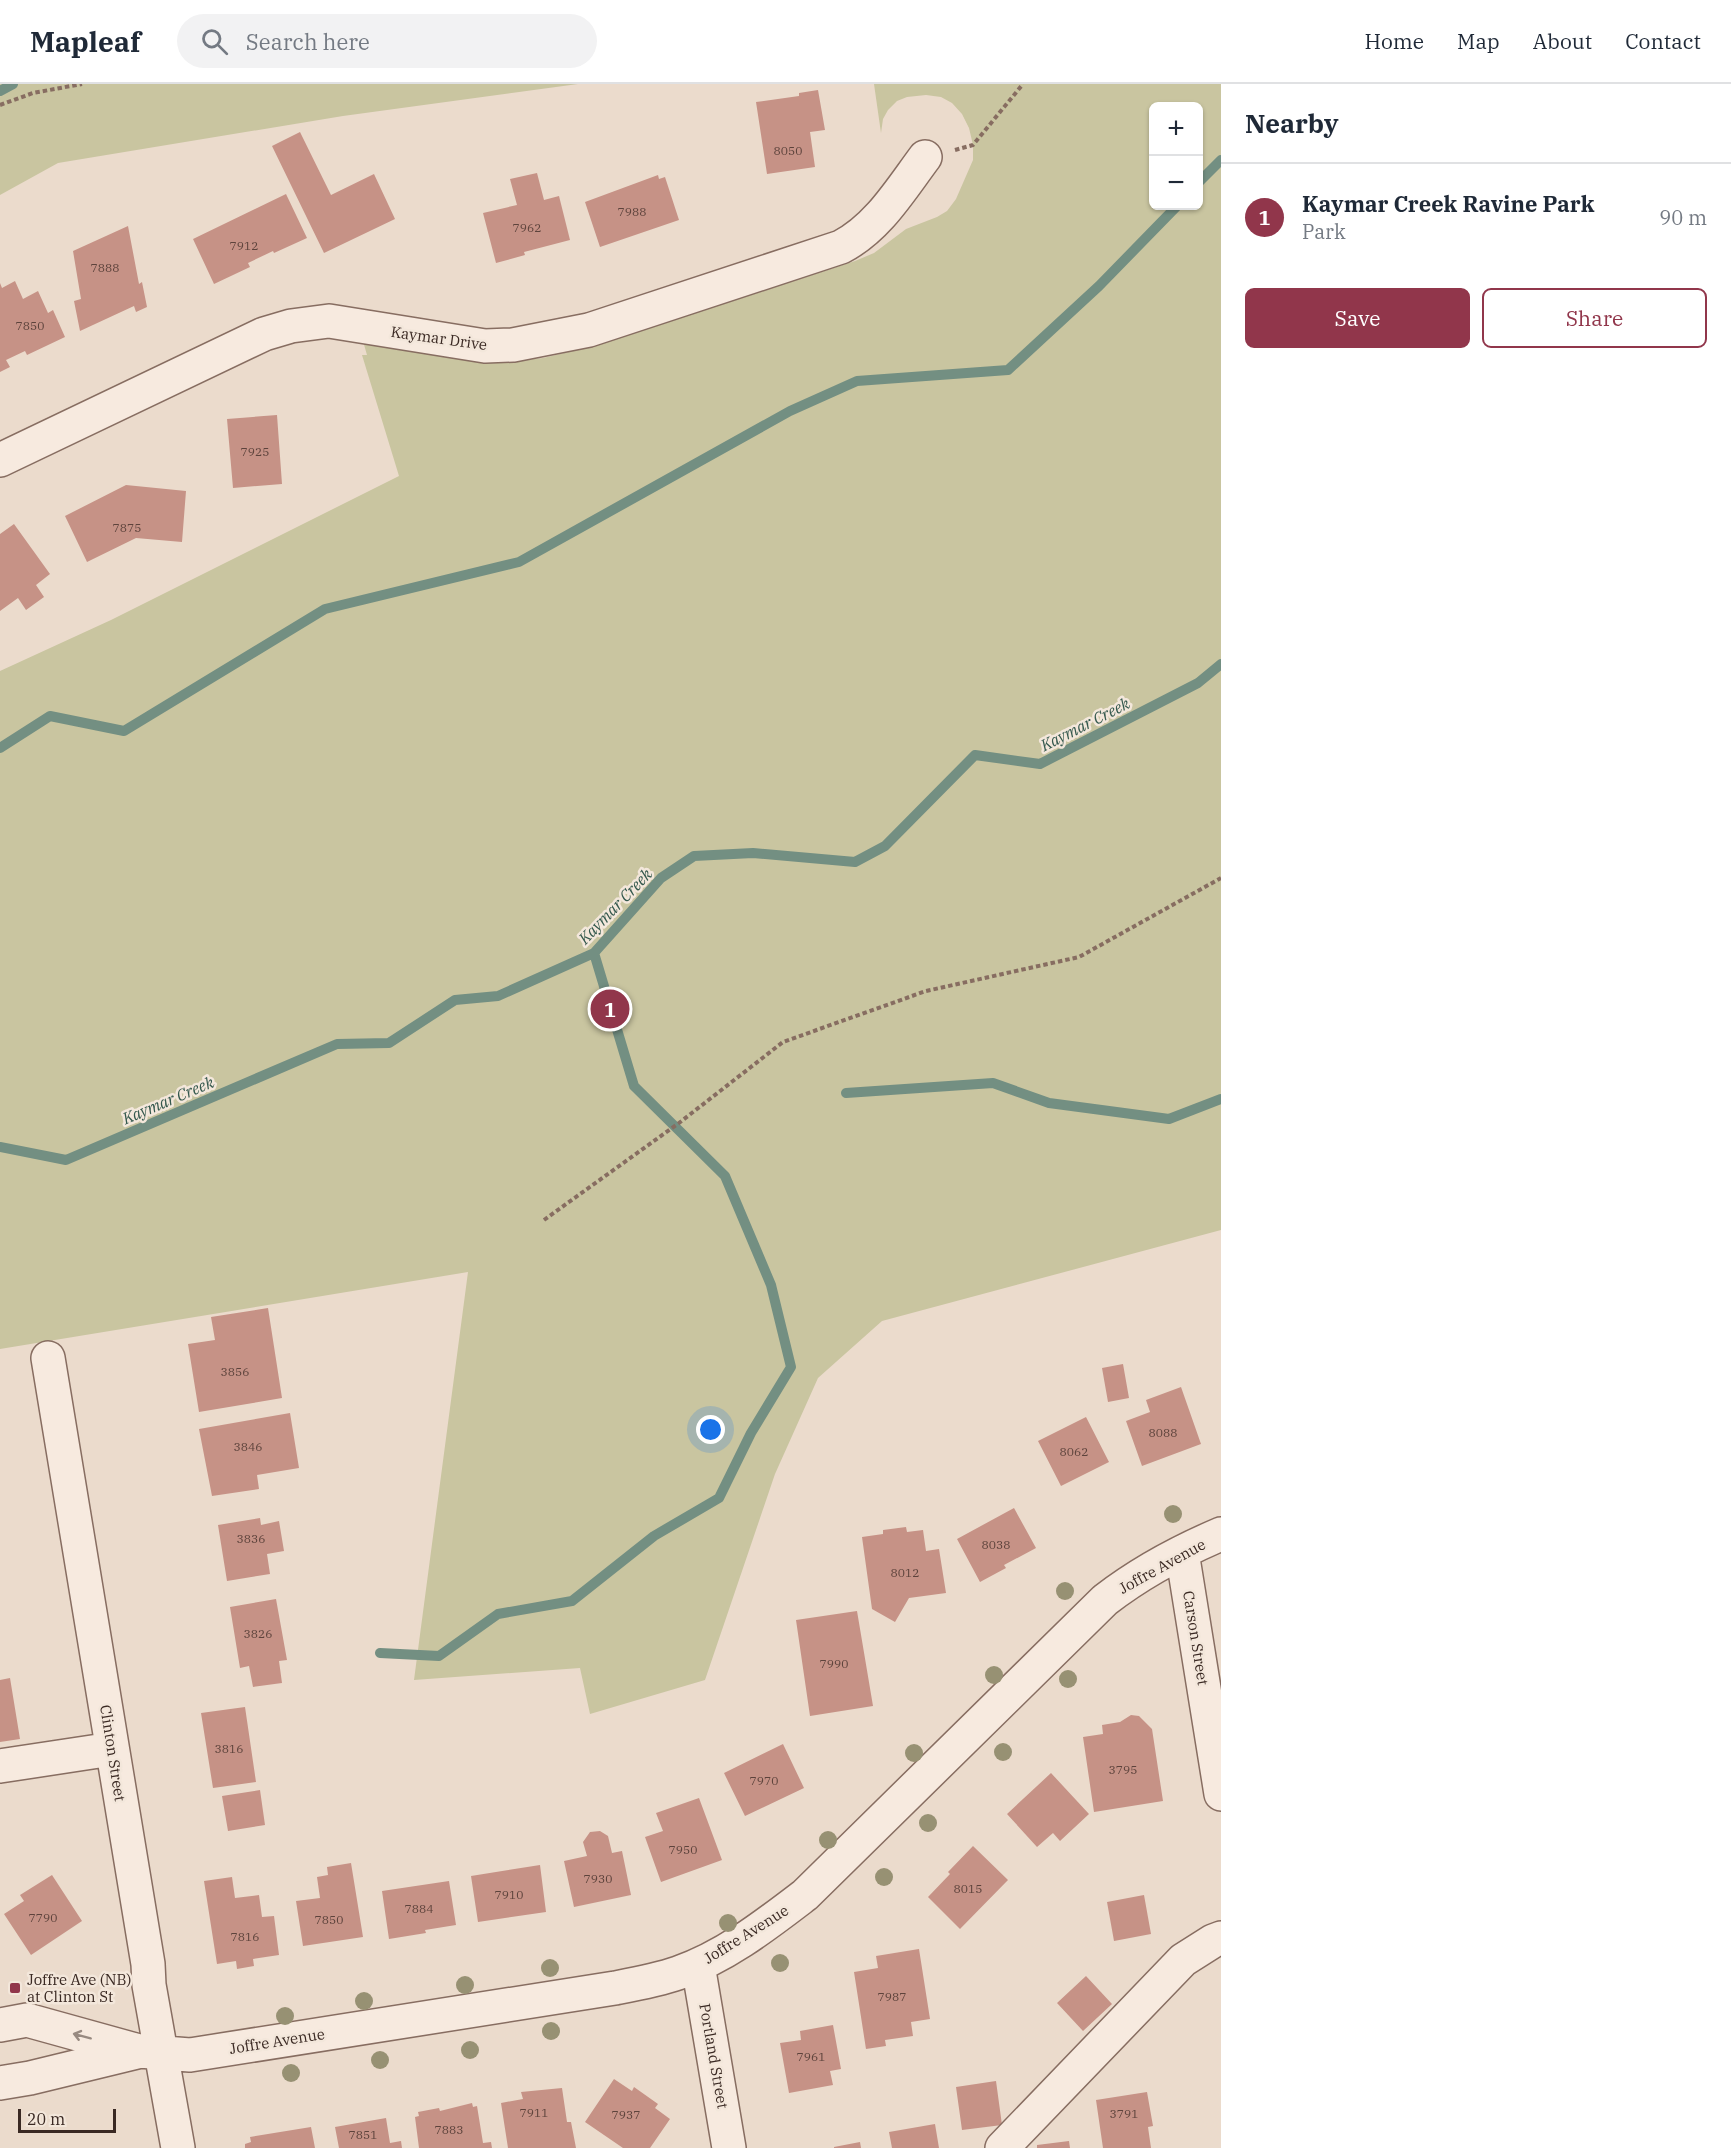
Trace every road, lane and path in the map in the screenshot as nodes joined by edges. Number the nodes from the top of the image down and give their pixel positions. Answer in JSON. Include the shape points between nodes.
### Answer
{"nodes":[{"id":1,"x":82,"y":84,"type":"edge"},
{"id":2,"x":1023,"y":84,"type":"edge"},
{"id":3,"x":0,"y":105,"type":"edge"},
{"id":4,"x":925,"y":157,"type":"joint"},
{"id":5,"x":0,"y":460,"type":"edge"},
{"id":6,"x":1221,"y":878,"type":"edge"},
{"id":7,"x":544,"y":1220,"type":"dead end"},
{"id":8,"x":48,"y":1358,"type":"dead end"},
{"id":9,"x":1221,"y":1534,"type":"edge"},
{"id":10,"x":1182,"y":1552,"type":"junction"},
{"id":11,"x":112,"y":1749,"type":"junction"},
{"id":12,"x":0,"y":1766,"type":"edge"},
{"id":13,"x":1221,"y":1794,"type":"edge"},
{"id":14,"x":1221,"y":1938,"type":"edge"},
{"id":15,"x":698,"y":1965,"type":"junction"},
{"id":16,"x":0,"y":2025,"type":"edge"},
{"id":17,"x":151,"y":2052,"type":"junction"},
{"id":18,"x":0,"y":2083,"type":"edge"},
{"id":19,"x":178,"y":2148,"type":"edge"},
{"id":20,"x":729,"y":2148,"type":"edge"},
{"id":21,"x":1002,"y":2148,"type":"edge"}],
"edges":[{"from":1,"to":3,"type":"path","via":[[33,93]]},
{"from":2,"to":4,"type":"path","via":[[973,145]]},
{"from":4,"to":5,"type":"street","name":"Kaymar Drive","via":[[857,239],[831,251],[589,330],[513,345],[485,346],[329,321],[291,326],[264,334]]},
{"from":6,"to":7,"type":"path","via":[[1078,957],[926,992],[783,1042]]},
{"from":8,"to":11,"type":"street","name":"Clinton Street"},
{"from":9,"to":10,"type":"street","name":"Joffre Avenue"},
{"from":10,"to":13,"type":"street","name":"Carson Street"},
{"from":10,"to":15,"type":"street","name":"Joffre Avenue","via":[[1105,1600],[806,1895],[766,1925]]},
{"from":11,"to":12,"type":"street"},
{"from":11,"to":17,"type":"street","name":"Clinton Street","via":[[148,1964]]},
{"from":14,"to":21,"type":"street","via":[[1183,1960]]},
{"from":15,"to":17,"type":"street","name":"Joffre Avenue","via":[[648,1982],[615,1988],[190,2055]]},
{"from":15,"to":20,"type":"street","name":"Portland Street"},
{"from":17,"to":16,"type":"street","name":"Joffre Avenue","one_way":true,"via":[[27,2020]]},
{"from":17,"to":18,"type":"street","name":"Joffre Avenue"},
{"from":17,"to":19,"type":"street","name":"Clinton Street"}]}
